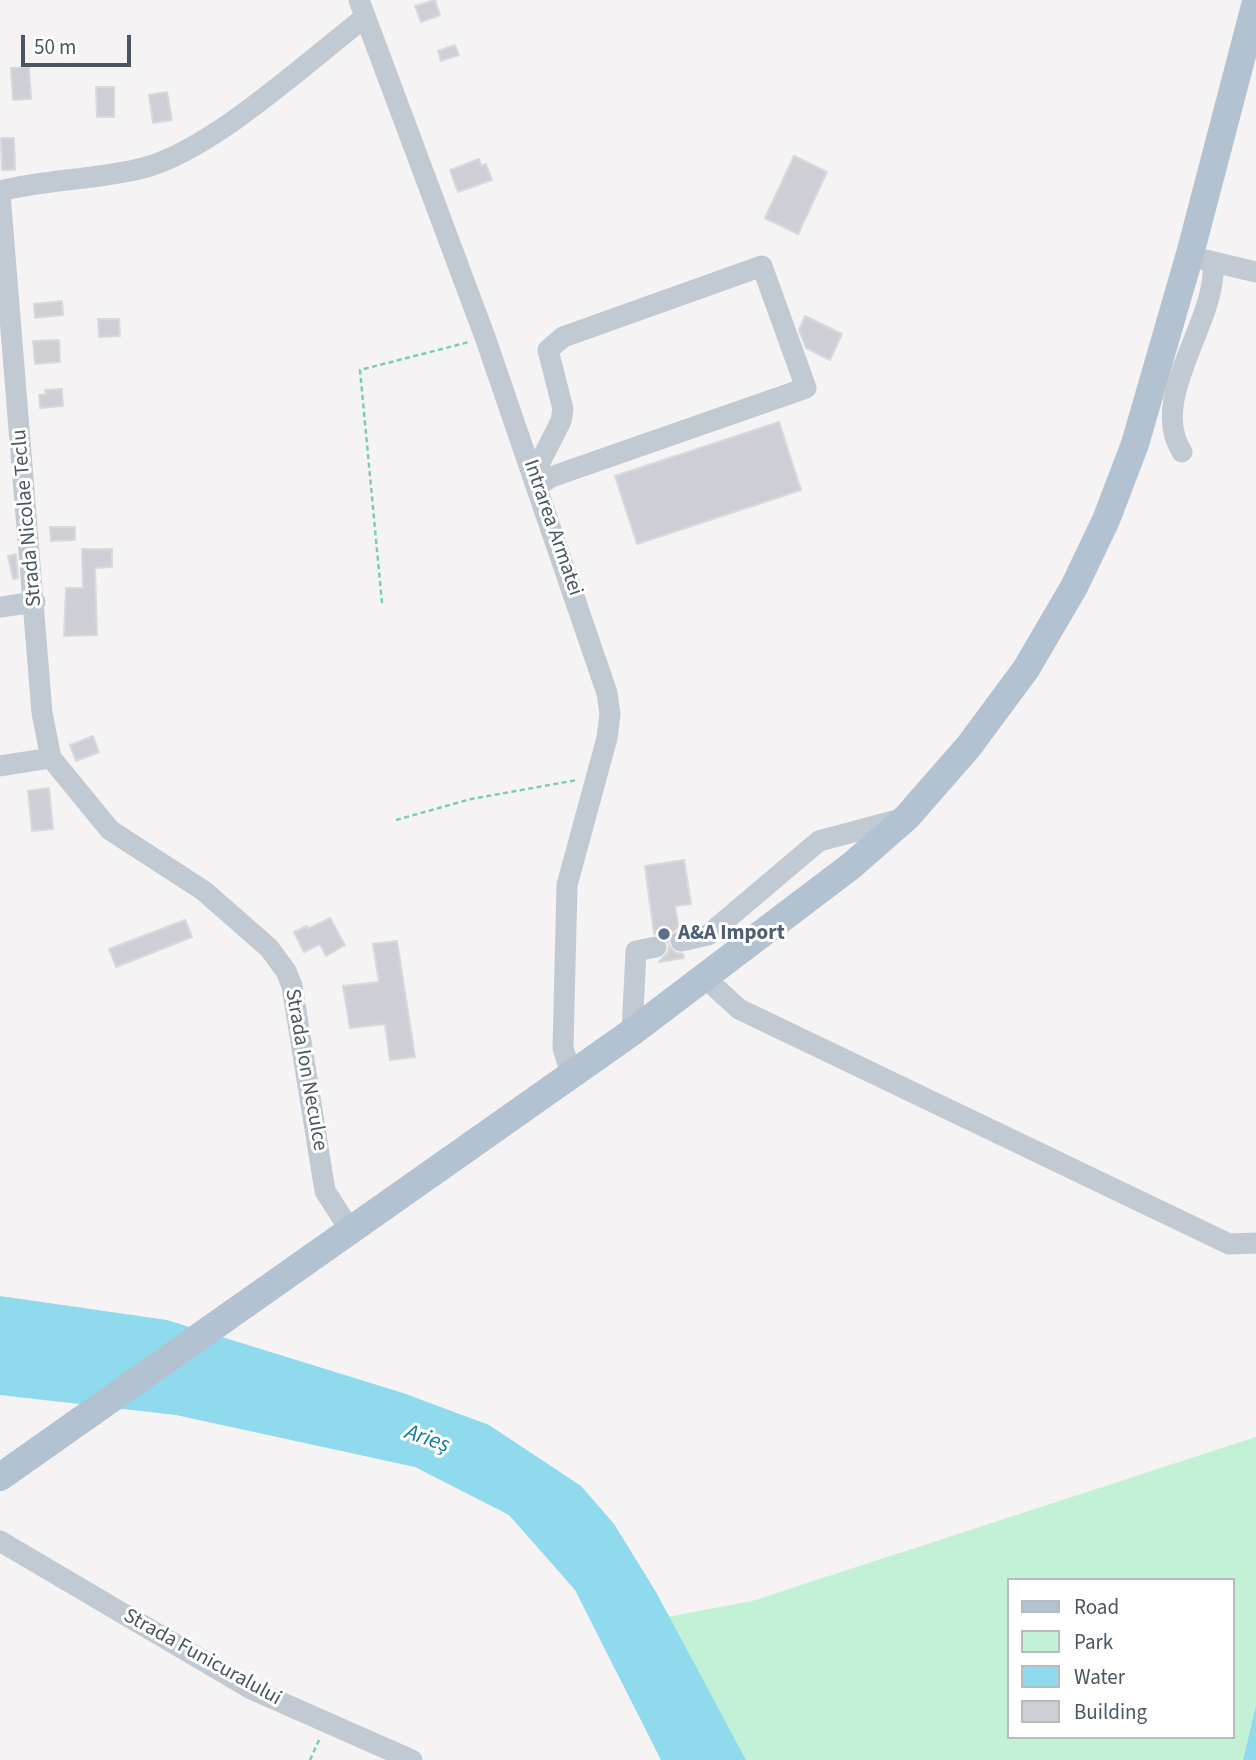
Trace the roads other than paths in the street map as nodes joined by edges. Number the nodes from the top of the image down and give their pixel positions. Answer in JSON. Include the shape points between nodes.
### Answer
{"nodes":[{"id":1,"x":1256,"y":2,"type":"edge"},
{"id":2,"x":362,"y":9,"type":"edge"},
{"id":3,"x":0,"y":192,"type":"edge"},
{"id":4,"x":1201,"y":259,"type":"junction"},
{"id":5,"x":1256,"y":272,"type":"edge"},
{"id":6,"x":1182,"y":452,"type":"dead end"},
{"id":7,"x":535,"y":481,"type":"junction"},
{"id":8,"x":35,"y":602,"type":"junction"},
{"id":9,"x":0,"y":607,"type":"edge"},
{"id":10,"x":51,"y":758,"type":"junction"},
{"id":11,"x":0,"y":766,"type":"edge"},
{"id":12,"x":907,"y":817,"type":"junction"},
{"id":13,"x":681,"y":941,"type":"dead end"},
{"id":14,"x":656,"y":947,"type":"dead end"},
{"id":15,"x":704,"y":977,"type":"junction"},
{"id":16,"x":632,"y":1032,"type":"junction"},
{"id":17,"x":571,"y":1074,"type":"junction"},
{"id":18,"x":350,"y":1230,"type":"junction"},
{"id":19,"x":1256,"y":1243,"type":"edge"},
{"id":20,"x":0,"y":1477,"type":"edge"},
{"id":21,"x":0,"y":1541,"type":"edge"},
{"id":22,"x":412,"y":1760,"type":"edge"}],
"edges":[{"from":1,"to":4,"type":"main road"},
{"from":2,"to":3,"type":"street","name":"Strada Nicolae Teclu","via":[[194,146],[144,167]]},
{"from":2,"to":7,"type":"street","name":"Intrarea Armatei"},
{"from":3,"to":8,"type":"street","name":"Strada Nicolae Teclu"},
{"from":4,"to":5,"type":"street"},
{"from":4,"to":6,"type":"street","via":[[1210,303],[1180,378],[1174,439]]},
{"from":4,"to":12,"type":"main road","via":[[1106,520],[1074,587],[1026,669],[969,746]]},
{"from":7,"to":7,"type":"street","via":[[806,388],[762,266],[563,337],[548,350],[563,409]]},
{"from":7,"to":17,"type":"street","name":"Intrarea Armatei","via":[[607,693],[610,714],[597,784],[567,886],[563,1048]]},
{"from":8,"to":9,"type":"street"},
{"from":8,"to":10,"type":"street","name":"Strada Nicolae Teclu","via":[[42,713]]},
{"from":10,"to":11,"type":"street"},
{"from":10,"to":18,"type":"street","name":"Strada Ion Neculce","via":[[110,830],[204,891],[269,948],[286,971],[325,1191]]},
{"from":12,"to":13,"type":"street","via":[[819,841],[708,935]]},
{"from":12,"to":15,"type":"main road","via":[[852,866]]},
{"from":14,"to":16,"type":"street","via":[[636,951]]},
{"from":15,"to":16,"type":"main road"},
{"from":15,"to":19,"type":"street","via":[[739,1009],[1229,1244]]},
{"from":16,"to":17,"type":"main road"},
{"from":17,"to":18,"type":"main road"},
{"from":18,"to":20,"type":"main road"},
{"from":21,"to":22,"type":"street","name":"Strada Funicuralului","via":[[251,1689]]}]}
